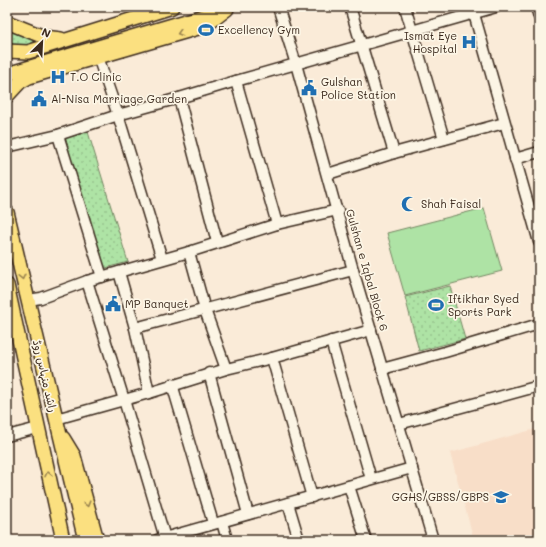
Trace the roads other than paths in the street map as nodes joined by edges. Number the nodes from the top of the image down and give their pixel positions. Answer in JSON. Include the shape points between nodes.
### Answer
{"nodes":[{"id":1,"x":204,"y":7,"type":"edge"},
{"id":2,"x":278,"y":7,"type":"edge"},
{"id":3,"x":350,"y":7,"type":"edge"},
{"id":4,"x":405,"y":7,"type":"edge"},
{"id":5,"x":496,"y":7,"type":"edge"},
{"id":6,"x":536,"y":7,"type":"edge"},
{"id":7,"x":230,"y":8,"type":"edge"},
{"id":8,"x":473,"y":10,"type":"edge"},
{"id":9,"x":175,"y":15,"type":"edge"},
{"id":10,"x":539,"y":17,"type":"edge"},
{"id":11,"x":7,"y":22,"type":"edge"},
{"id":12,"x":412,"y":30,"type":"junction"},
{"id":13,"x":69,"y":40,"type":"junction"},
{"id":14,"x":362,"y":46,"type":"junction"},
{"id":15,"x":7,"y":51,"type":"edge"},
{"id":16,"x":98,"y":57,"type":"junction"},
{"id":17,"x":296,"y":64,"type":"junction"},
{"id":18,"x":7,"y":66,"type":"edge"},
{"id":19,"x":7,"y":74,"type":"edge"},
{"id":20,"x":236,"y":80,"type":"junction"},
{"id":21,"x":7,"y":96,"type":"edge"},
{"id":22,"x":179,"y":98,"type":"junction"},
{"id":23,"x":118,"y":115,"type":"junction"},
{"id":24,"x":504,"y":123,"type":"junction"},
{"id":25,"x":58,"y":135,"type":"junction"},
{"id":26,"x":444,"y":139,"type":"junction"},
{"id":27,"x":7,"y":147,"type":"edge"},
{"id":28,"x":539,"y":152,"type":"edge"},
{"id":29,"x":394,"y":153,"type":"junction"},
{"id":30,"x":515,"y":159,"type":"junction"},
{"id":31,"x":328,"y":174,"type":"junction"},
{"id":32,"x":338,"y":210,"type":"junction"},
{"id":33,"x":7,"y":212,"type":"edge"},
{"id":34,"x":535,"y":218,"type":"edge"},
{"id":35,"x":277,"y":224,"type":"junction"},
{"id":36,"x":217,"y":242,"type":"junction"},
{"id":37,"x":539,"y":242,"type":"edge"},
{"id":38,"x":189,"y":252,"type":"junction"},
{"id":39,"x":162,"y":259,"type":"junction"},
{"id":40,"x":353,"y":270,"type":"junction"},
{"id":41,"x":119,"y":272,"type":"junction"},
{"id":42,"x":102,"y":277,"type":"junction"},
{"id":43,"x":87,"y":281,"type":"junction"},
{"id":44,"x":7,"y":285,"type":"edge"},
{"id":45,"x":28,"y":300,"type":"junction"},
{"id":46,"x":205,"y":310,"type":"junction"},
{"id":47,"x":539,"y":324,"type":"edge"},
{"id":48,"x":136,"y":328,"type":"junction"},
{"id":49,"x":371,"y":330,"type":"junction"},
{"id":50,"x":332,"y":341,"type":"junction"},
{"id":51,"x":272,"y":358,"type":"junction"},
{"id":52,"x":226,"y":369,"type":"junction"},
{"id":53,"x":382,"y":369,"type":"junction"},
{"id":54,"x":209,"y":373,"type":"junction"},
{"id":55,"x":172,"y":384,"type":"junction"},
{"id":56,"x":539,"y":386,"type":"edge"},
{"id":57,"x":149,"y":393,"type":"junction"},
{"id":58,"x":124,"y":400,"type":"junction"},
{"id":59,"x":57,"y":424,"type":"junction"},
{"id":60,"x":399,"y":424,"type":"junction"},
{"id":61,"x":38,"y":428,"type":"junction"},
{"id":62,"x":7,"y":436,"type":"edge"},
{"id":63,"x":412,"y":468,"type":"junction"},
{"id":64,"x":371,"y":479,"type":"junction"},
{"id":65,"x":349,"y":486,"type":"junction"},
{"id":66,"x":312,"y":497,"type":"junction"},
{"id":67,"x":288,"y":503,"type":"junction"},
{"id":68,"x":57,"y":512,"type":"junction"},
{"id":69,"x":248,"y":514,"type":"junction"},
{"id":70,"x":217,"y":523,"type":"junction"},
{"id":71,"x":55,"y":540,"type":"edge"},
{"id":72,"x":63,"y":540,"type":"edge"},
{"id":73,"x":85,"y":540,"type":"edge"},
{"id":74,"x":97,"y":540,"type":"edge"},
{"id":75,"x":159,"y":540,"type":"edge"},
{"id":76,"x":227,"y":540,"type":"edge"},
{"id":77,"x":299,"y":540,"type":"edge"},
{"id":78,"x":366,"y":540,"type":"edge"},
{"id":79,"x":433,"y":540,"type":"edge"}],
"edges":[{"from":1,"to":9,"type":"main road"},
{"from":2,"to":17,"type":"street","name":"Gulshan e Iqbal Block 6"},
{"from":3,"to":14,"type":"street"},
{"from":4,"to":12,"type":"street"},
{"from":5,"to":8,"type":"street"},
{"from":6,"to":10,"type":"street"},
{"from":7,"to":9,"type":"main road"},
{"from":7,"to":16,"type":"main road","one_way":true,"via":[[205,26]]},
{"from":8,"to":12,"type":"street"},
{"from":8,"to":24,"type":"street"},
{"from":9,"to":13,"type":"main road"},
{"from":9,"to":18,"type":"main road"},
{"from":9,"to":19,"type":"main road"},
{"from":11,"to":13,"type":"main road","via":[[44,37]]},
{"from":12,"to":14,"type":"street"},
{"from":12,"to":26,"type":"street"},
{"from":13,"to":15,"type":"main road","via":[[28,52]]},
{"from":14,"to":17,"type":"street"},
{"from":14,"to":29,"type":"street"},
{"from":16,"to":21,"type":"main road","via":[[29,77]]},
{"from":16,"to":23,"type":"street"},
{"from":17,"to":20,"type":"street"},
{"from":17,"to":31,"type":"street","name":"Gulshan e Iqbal Block 6"},
{"from":20,"to":22,"type":"street"},
{"from":20,"to":35,"type":"street"},
{"from":22,"to":23,"type":"street"},
{"from":22,"to":36,"type":"street"},
{"from":23,"to":25,"type":"street"},
{"from":23,"to":39,"type":"street"},
{"from":24,"to":26,"type":"street"},
{"from":24,"to":30,"type":"street"},
{"from":25,"to":27,"type":"street"},
{"from":25,"to":42,"type":"street"},
{"from":26,"to":29,"type":"street"},
{"from":28,"to":30,"type":"street"},
{"from":29,"to":31,"type":"street"},
{"from":30,"to":34,"type":"street"},
{"from":31,"to":32,"type":"street","name":"Gulshan e Iqbal Block 6"},
{"from":32,"to":35,"type":"street"},
{"from":32,"to":40,"type":"street","name":"Gulshan e Iqbal Block 6"},
{"from":33,"to":45,"type":"main road","name":"راشد منہاس روڈ","one_way":true},
{"from":34,"to":37,"type":"street"},
{"from":35,"to":36,"type":"street"},
{"from":36,"to":38,"type":"street"},
{"from":38,"to":39,"type":"street"},
{"from":38,"to":46,"type":"street"},
{"from":39,"to":41,"type":"street"},
{"from":40,"to":46,"type":"street"},
{"from":40,"to":49,"type":"street","name":"Gulshan e Iqbal Block 6"},
{"from":41,"to":42,"type":"street"},
{"from":41,"to":48,"type":"street"},
{"from":42,"to":43,"type":"street"},
{"from":43,"to":45,"type":"street","via":[[41,298]]},
{"from":43,"to":58,"type":"street"},
{"from":44,"to":61,"type":"main road","name":"راشد منہاس روڈ"},
{"from":45,"to":59,"type":"main road","name":"راشد منہاس روڈ"},
{"from":46,"to":48,"type":"street"},
{"from":46,"to":52,"type":"street"},
{"from":47,"to":53,"type":"street"},
{"from":48,"to":57,"type":"street"},
{"from":49,"to":50,"type":"street"},
{"from":49,"to":53,"type":"street","name":"Gulshan e Iqbal Block 6"},
{"from":50,"to":51,"type":"street"},
{"from":50,"to":64,"type":"street"},
{"from":51,"to":52,"type":"street"},
{"from":51,"to":66,"type":"street"},
{"from":52,"to":54,"type":"street"},
{"from":53,"to":60,"type":"street","name":"Gulshan e Iqbal Block 6"},
{"from":54,"to":55,"type":"street"},
{"from":54,"to":69,"type":"street"},
{"from":55,"to":57,"type":"street"},
{"from":55,"to":70,"type":"street"},
{"from":56,"to":60,"type":"street"},
{"from":57,"to":58,"type":"street"},
{"from":58,"to":59,"type":"street"},
{"from":58,"to":75,"type":"street"},
{"from":59,"to":73,"type":"main road","name":"راشد منہاس روڈ"},
{"from":59,"to":74,"type":"main road","one_way":true,"via":[[74,456]]},
{"from":60,"to":63,"type":"street","name":"Gulshan e Iqbal Block 6"},
{"from":61,"to":62,"type":"street"},
{"from":68,"to":61,"type":"main road","name":"راشد منہاس روڈ","one_way":true},
{"from":63,"to":64,"type":"street"},
{"from":63,"to":79,"type":"street","name":"Gulshan e Iqbal Block 6"},
{"from":64,"to":65,"type":"street"},
{"from":65,"to":66,"type":"street"},
{"from":65,"to":78,"type":"street"},
{"from":66,"to":67,"type":"street"},
{"from":67,"to":69,"type":"street"},
{"from":67,"to":77,"type":"street"},
{"from":68,"to":71,"type":"main road"},
{"from":68,"to":72,"type":"main road","name":"راشد منہاس روڈ"},
{"from":69,"to":70,"type":"street"},
{"from":70,"to":75,"type":"street"},
{"from":70,"to":76,"type":"street"}]}
